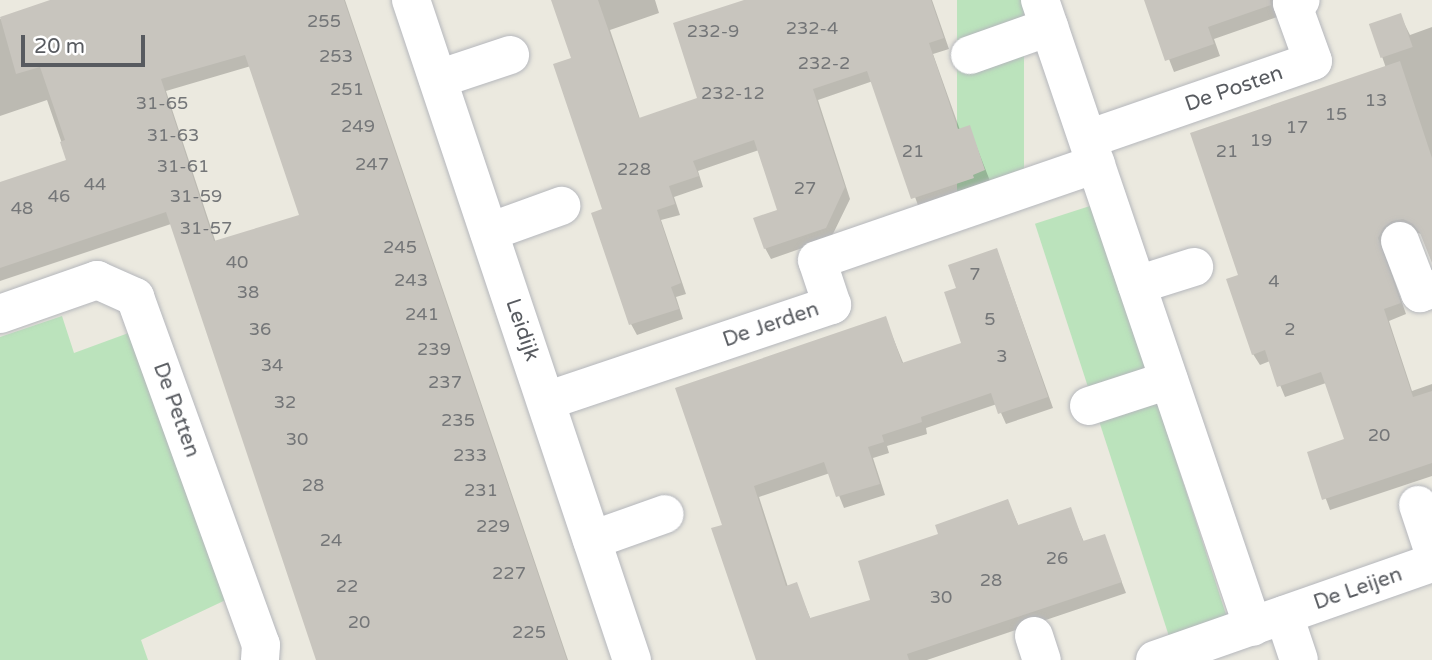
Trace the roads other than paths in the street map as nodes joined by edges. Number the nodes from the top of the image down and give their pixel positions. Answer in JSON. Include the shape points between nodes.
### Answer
{"nodes":[{"id":1,"x":411,"y":0,"type":"edge"},
{"id":2,"x":1301,"y":0,"type":"edge"},
{"id":3,"x":1044,"y":13,"type":"edge"},
{"id":4,"x":510,"y":55,"type":"dead end"},
{"id":5,"x":970,"y":55,"type":"dead end"},
{"id":6,"x":438,"y":79,"type":"junction"},
{"id":7,"x":1092,"y":152,"type":"junction"},
{"id":8,"x":561,"y":206,"type":"dead end"},
{"id":9,"x":489,"y":232,"type":"junction"},
{"id":10,"x":1400,"y":241,"type":"dead end"},
{"id":11,"x":1194,"y":267,"type":"dead end"},
{"id":12,"x":1137,"y":285,"type":"junction"},
{"id":13,"x":1432,"y":289,"type":"edge"},
{"id":14,"x":0,"y":314,"type":"edge"},
{"id":15,"x":1169,"y":380,"type":"junction"},
{"id":16,"x":546,"y":401,"type":"junction"},
{"id":17,"x":1089,"y":406,"type":"dead end"},
{"id":18,"x":1418,"y":505,"type":"dead end"},
{"id":19,"x":665,"y":514,"type":"dead end"},
{"id":20,"x":592,"y":540,"type":"junction"},
{"id":21,"x":1432,"y":547,"type":"edge"},
{"id":22,"x":1432,"y":564,"type":"edge"},
{"id":23,"x":1268,"y":621,"type":"junction"},
{"id":24,"x":260,"y":660,"type":"edge"},
{"id":25,"x":632,"y":660,"type":"edge"},
{"id":26,"x":1155,"y":660,"type":"edge"},
{"id":27,"x":1299,"y":660,"type":"edge"}],
"edges":[{"from":1,"to":6,"type":"street","name":"Leidijk"},
{"from":2,"to":7,"type":"street","name":"De Posten","via":[[1292,3],[1312,61]]},
{"from":3,"to":5,"type":"street"},
{"from":3,"to":7,"type":"street"},
{"from":4,"to":6,"type":"street"},
{"from":6,"to":9,"type":"street","name":"Leidijk"},
{"from":7,"to":12,"type":"street"},
{"from":7,"to":16,"type":"street","name":"De Jerden","via":[[817,260],[832,304]]},
{"from":8,"to":9,"type":"street"},
{"from":9,"to":16,"type":"street","name":"Leidijk"},
{"from":10,"to":13,"type":"street","via":[[1419,293]]},
{"from":11,"to":12,"type":"street"},
{"from":12,"to":15,"type":"street"},
{"from":14,"to":24,"type":"street","name":"De Petten","via":[[97,280],[135,297],[261,645]]},
{"from":15,"to":17,"type":"street"},
{"from":15,"to":23,"type":"street"},
{"from":16,"to":20,"type":"street","name":"Leidijk"},
{"from":18,"to":21,"type":"street"},
{"from":19,"to":20,"type":"street"},
{"from":20,"to":25,"type":"street","name":"Leidijk"},
{"from":22,"to":23,"type":"street","name":"De Leijen"},
{"from":23,"to":26,"type":"street","name":"De Leijen"},
{"from":23,"to":27,"type":"street"}]}
